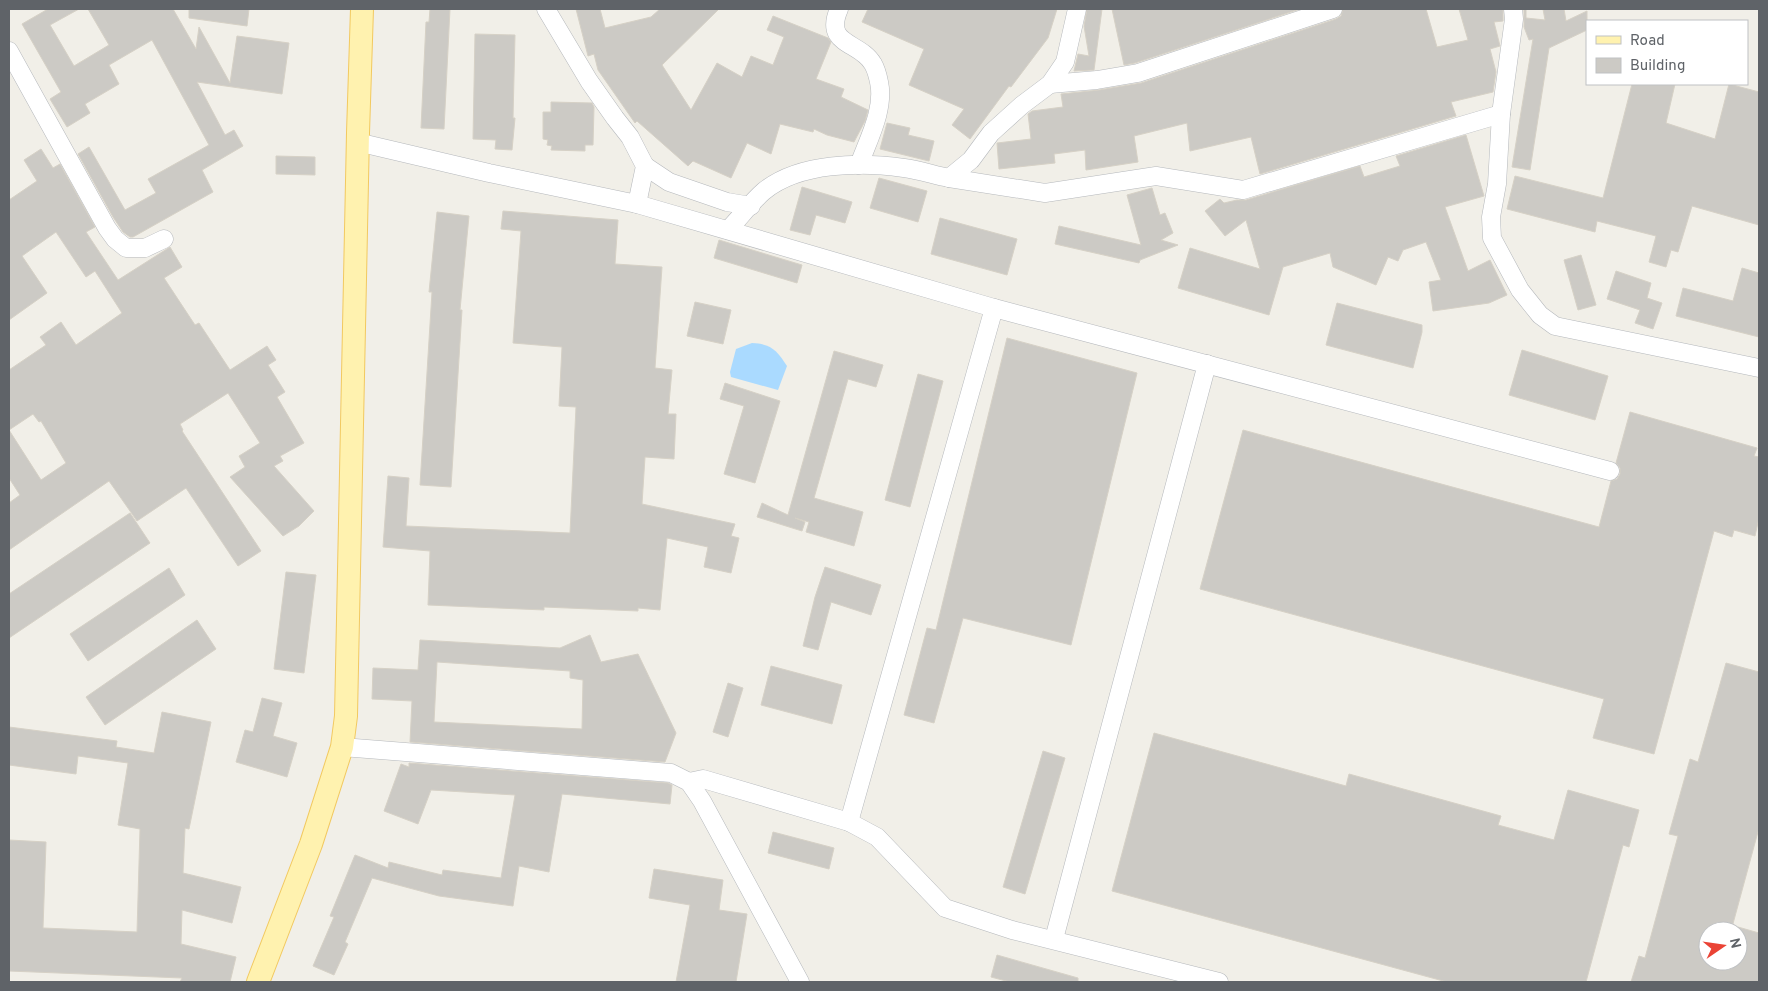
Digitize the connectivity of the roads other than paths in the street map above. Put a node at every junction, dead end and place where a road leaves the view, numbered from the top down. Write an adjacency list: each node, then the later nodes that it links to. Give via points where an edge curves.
1 (362, 9): 10 (main road)
2 (546, 9): 12 (street, via 589,81 630,137)
3 (839, 9): 11 (street, via 835,29 839,38 873,63 880,84 879,107)
4 (1077, 9): 8 (street, via 1065,62)
5 (1332, 9): 8 (street, via 1138,73)
6 (1513, 9): 9 (street)
7 (9, 51): 17 (street, via 115,239 126,248 146,248)
8 (1050, 84): 13 (street, via 1022,104 991,133 971,160)
9 (1501, 114): 13 (street, via 1243,190 1156,176 1045,193); 20 (street, via 1497,184 1491,217 1492,238 1520,290 1540,315 1555,326)
10 (357, 142): 14 (street); 22 (main road, via 346,716)
11 (859, 165): 13 (street, via 905,168); 15 (street, via 795,174 764,191)
12 (645, 166): 14 (street); 15 (street, via 669,182 727,202)
13 (949, 178)
14 (637, 204): 16 (street)
15 (751, 206): 16 (street)
16 (728, 230): 18 (street)
17 (164, 239)
18 (994, 308): 19 (street); 24 (street)
19 (1207, 364): 21 (street); 25 (street)
20 (1759, 368)
21 (1610, 471)
22 (342, 746): 23 (street, via 671,773); 26 (main road, via 311,844)
23 (689, 782): 24 (street, via 703,779); 27 (street)
24 (849, 822): 25 (street, via 877,837 945,908 1012,930)
25 (1054, 939): 28 (street)
26 (258, 982)
27 (800, 982)
28 (1219, 982)

